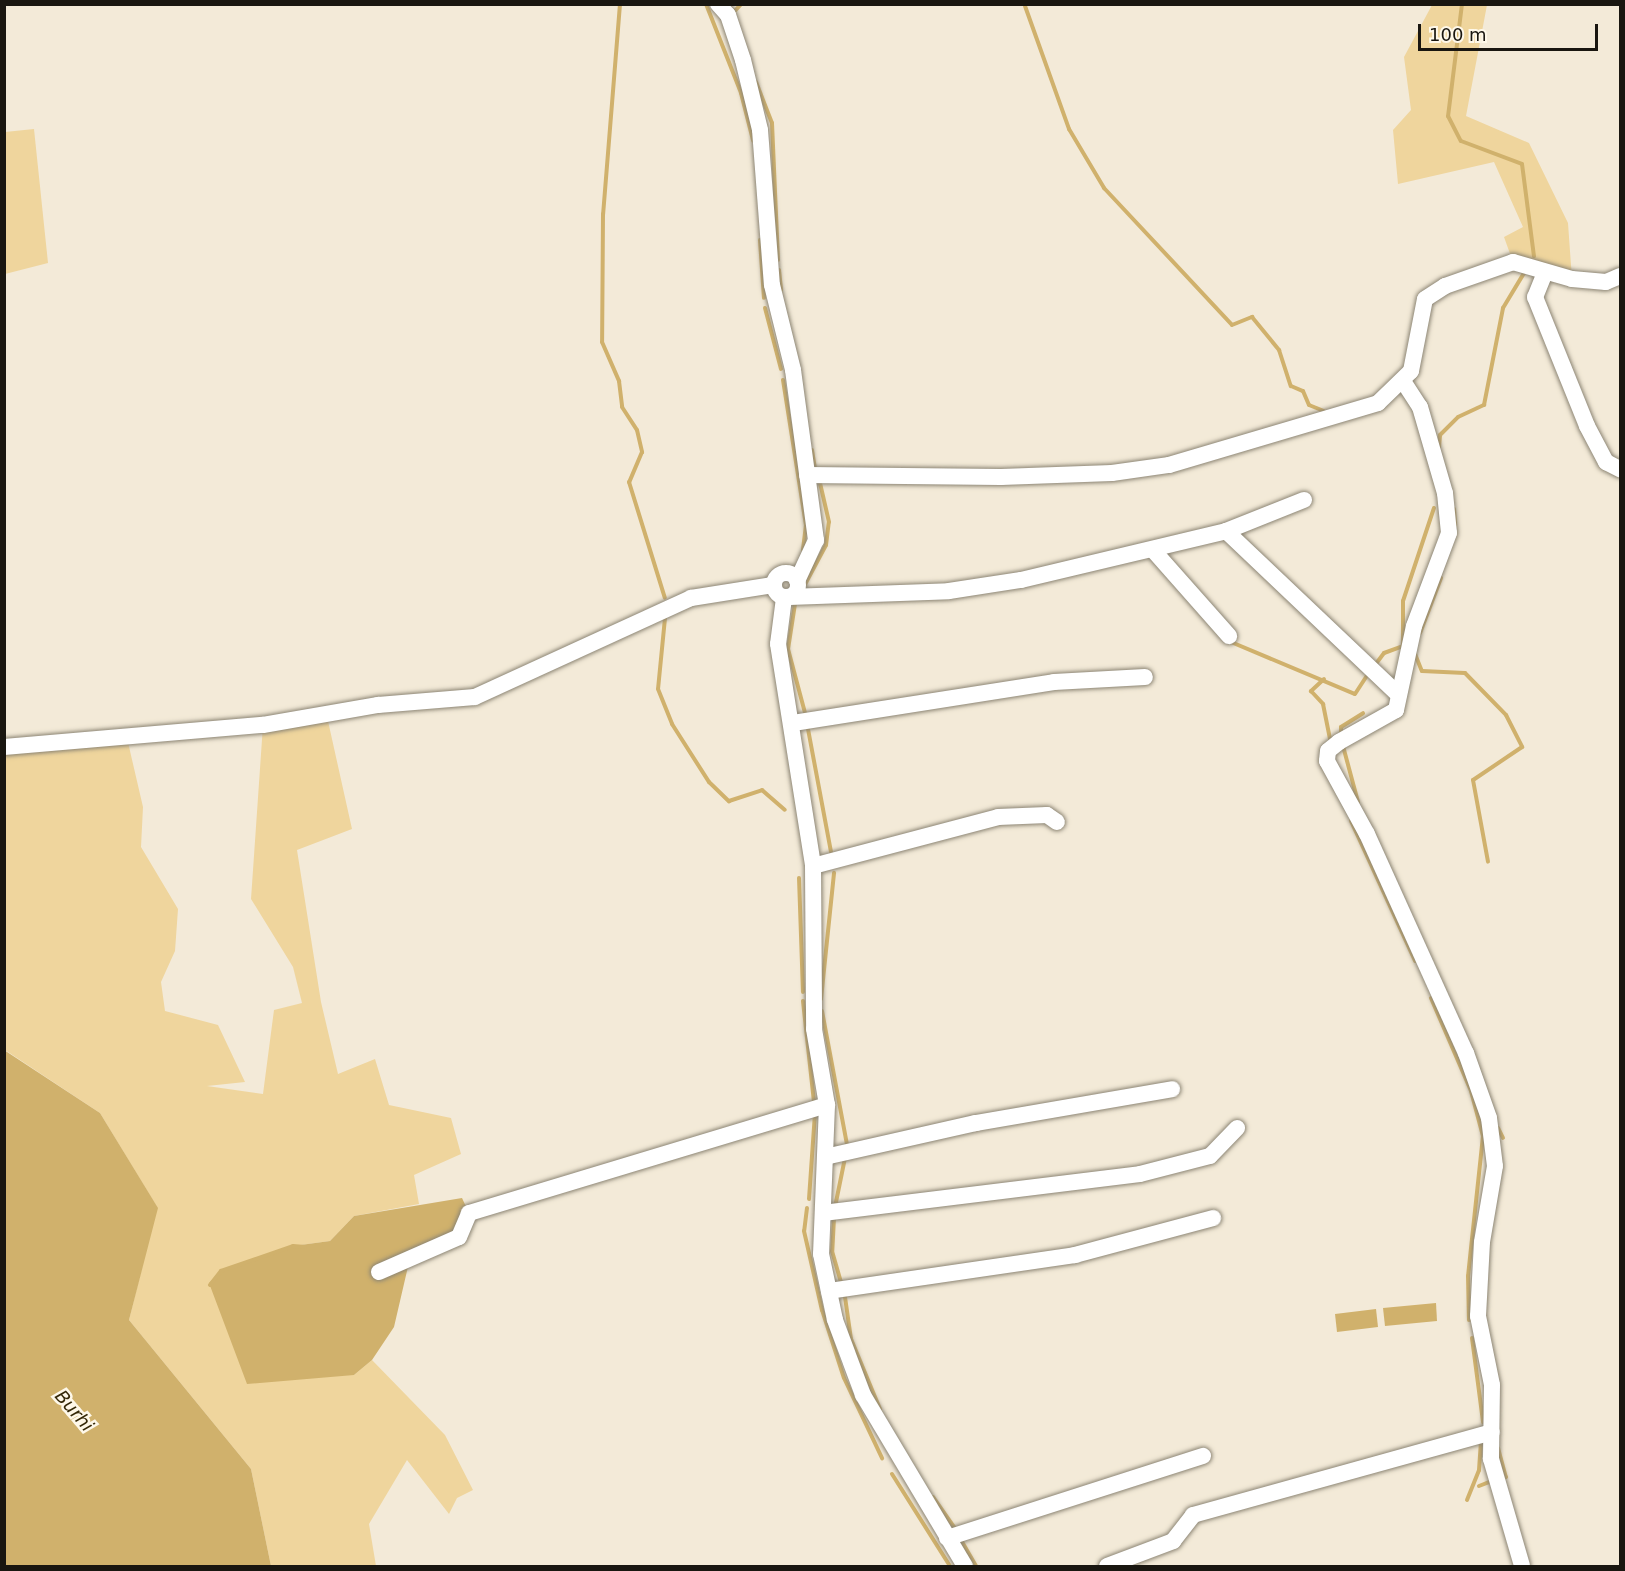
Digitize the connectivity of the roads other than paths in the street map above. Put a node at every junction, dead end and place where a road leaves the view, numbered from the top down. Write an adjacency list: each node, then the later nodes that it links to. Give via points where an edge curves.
1 (724, 7): 6 (street, via 743,60 760,130 771,274 793,370)
2 (1544, 275): 3 (street, via 1606,282); 4 (street, via 1513,262 1431,292 1420,316 1411,371); 5 (street, via 1535,297 1587,426 1606,462)
3 (1620, 276)
4 (1403, 381): 6 (street, via 1378,403 1169,465 1112,473 1001,477); 13 (street, via 1420,407 1451,520 1414,626)
5 (1620, 469)
6 (807, 475): 10 (street, via 816,540 797,581 784,573)
7 (1304, 500): 8 (street)
8 (1226, 531): 9 (street); 13 (street)
9 (1153, 550): 10 (street, via 1021,580 949,591); 11 (street)
10 (782, 593): 14 (street, via 778,644); 15 (street, via 692,598 476,697 368,706 262,725)
11 (1229, 636)
12 (1145, 677): 14 (street, via 1054,682)
13 (1399, 695): 26 (street, via 1396,710 1389,717 1339,742 1328,751 1328,761 1367,834 1466,1053 1493,1136 1495,1166 1482,1242 1478,1316 1492,1385)
14 (793, 723): 17 (street)
15 (4, 747)
16 (1057, 822): 17 (street, via 1047,815 998,817)
17 (813, 866): 19 (street, via 814,1029)
18 (1172, 1089): 21 (street, via 976,1123)
19 (827, 1105): 21 (street); 24 (street, via 469,1213 459,1237)
20 (1237, 1128): 22 (street, via 1210,1156 1140,1174)
21 (825, 1157): 22 (street)
22 (823, 1213): 25 (street, via 821,1254)
23 (1213, 1218): 25 (street, via 1075,1255)
24 (379, 1272)
25 (829, 1291): 28 (street, via 863,1395)
26 (1492, 1432): 30 (street, via 1193,1515 1173,1541); 31 (street, via 1496,1489)
27 (1203, 1456): 28 (street)
28 (947, 1538): 29 (street)
29 (964, 1566)
30 (1107, 1566)
31 (1522, 1566)

